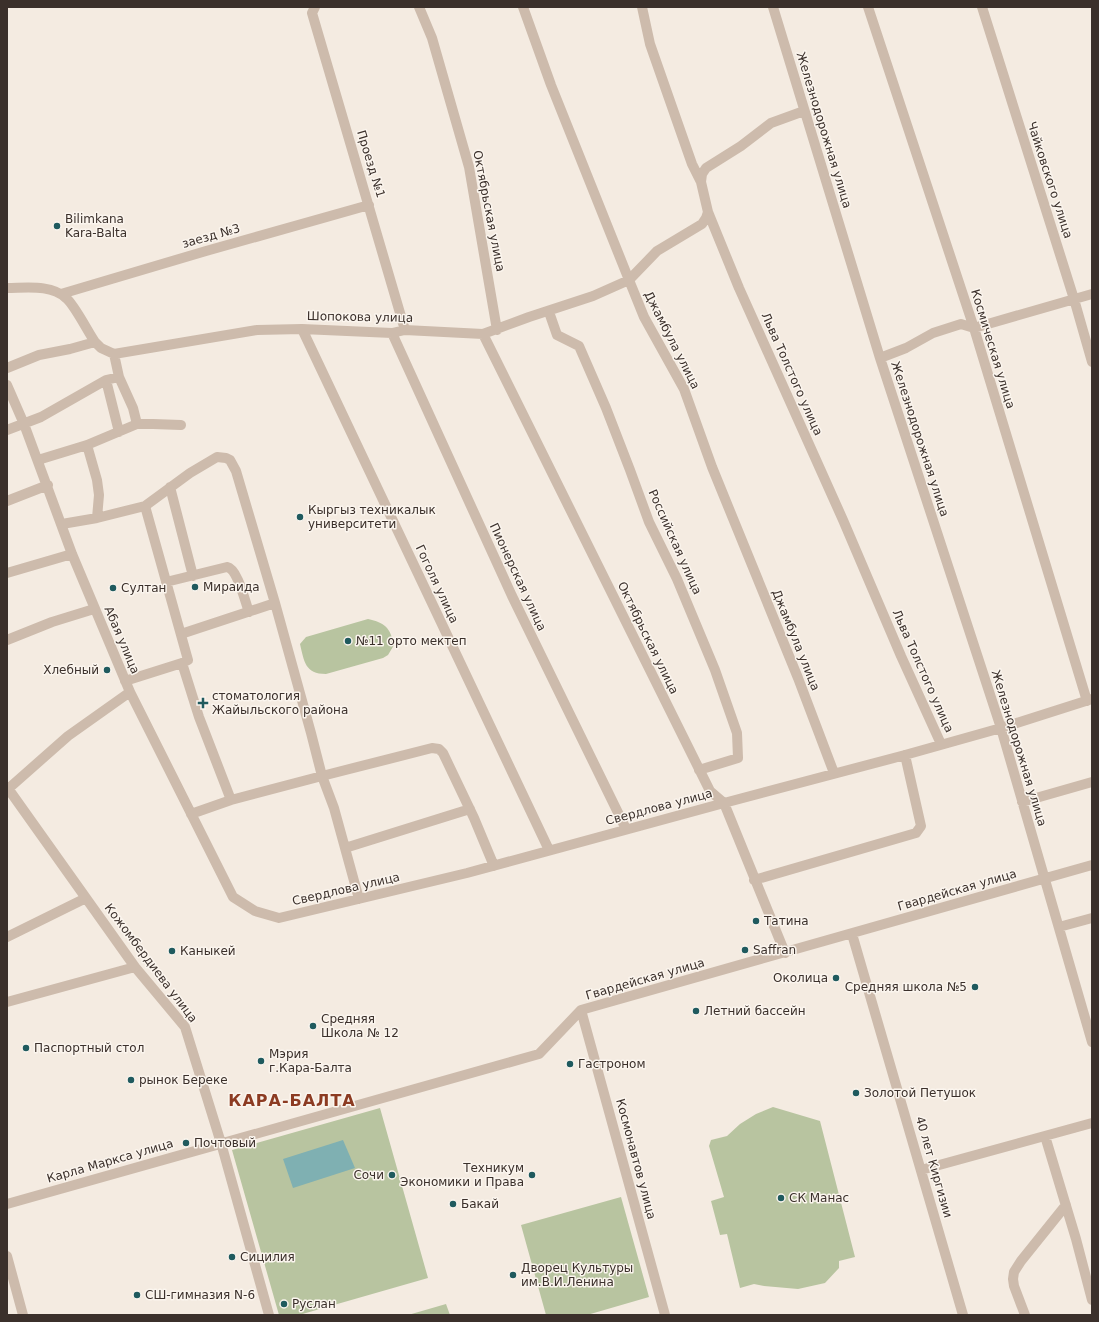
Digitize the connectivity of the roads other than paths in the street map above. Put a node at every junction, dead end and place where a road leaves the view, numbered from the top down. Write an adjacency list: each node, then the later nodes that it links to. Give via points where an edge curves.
1 (315, 7): 10 (street, Проезд №1, via 312,13)
2 (419, 7): 21 (street, Октябрьская улица, via 432,38 469,167)
3 (523, 7): 12 (street, Джамбула улица)
4 (642, 7): 9 (street, Льва Толстого улица, via 650,44 692,164)
5 (772, 7): 8 (street, Железнодорожная улица)
6 (868, 7): 18 (street, Космическая улица)
7 (982, 7): 16 (street, Чайковского улица)
8 (804, 111): 9 (street, via 771,123 706,168); 26 (street, Железнодорожная улица)
9 (701, 182): 11 (street, Льва Толстого улица)
10 (369, 205): 14 (street, заезд №3, via 206,250); 20 (street, Проезд №1)
11 (708, 212): 12 (street, Шопокова улица, via 702,224 657,251); 59 (street, Льва Толстого улица, via 739,288 840,512 900,656)
12 (629, 280): 17 (street, Шопокова улица, via 594,296); 62 (street, Джамбула улица, via 644,316 684,389 712,467)
13 (7, 288): 14 (street, via 37,288 54,290)
14 (61, 294): 24 (street, via 68,299)
15 (1092, 294): 16 (street)
16 (1074, 299): 18 (street); 27 (street, Чайковского улица)
17 (548, 312): 21 (street, Шопокова улица); 61 (street, Российская улица, via 557,335 579,346 649,522 677,579 706,649 737,733 738,758)
18 (974, 328): 26 (street, via 961,324 933,333 906,348); 57 (street, Космическая улица)
19 (302, 329): 22 (street, Шопокова улица); 25 (street, Шопокова улица, via 257,330); 73 (street, Гоголя улица)
20 (405, 330): 22 (street, Шопокова улица); 23 (street, Шопокова улица)
21 (497, 330): 23 (street, Шопокова улица)
22 (392, 333): 71 (street, Пионерская улица, via 512,596)
23 (483, 334): 61 (street, Октябрьская улица)
24 (95, 342): 25 (street); 28 (street, via 39,355)
25 (114, 354): 29 (street)
26 (880, 358): 58 (street, Железнодорожная улица)
27 (1092, 362)
28 (7, 368)
29 (119, 377): 30 (street); 33 (street)
30 (106, 380): 32 (street); 36 (street)
31 (7, 385): 32 (street, Абая улица)
32 (24, 424): 35 (street); 38 (street, Абая улица)
33 (137, 424): 34 (street); 36 (street)
34 (181, 425)
35 (7, 430)
36 (119, 432): 37 (street)
37 (87, 445): 38 (street); 43 (street, via 97,480)
38 (38, 460): 39 (street, Абая улица)
39 (48, 485): 41 (street); 44 (street, Абая улица)
40 (170, 487): 42 (street); 47 (street); 49 (street, via 217,457 230,460 236,471)
41 (7, 501)
42 (145, 506): 43 (street); 48 (street)
43 (97, 518): 44 (street)
44 (62, 524): 45 (street, Абая улица)
45 (72, 554): 46 (street); 50 (street, Абая улица)
46 (7, 573)
47 (193, 576): 48 (street); 51 (street, via 230,567 236,576)
48 (166, 582): 52 (street)
49 (275, 603): 51 (street); 63 (street)
50 (94, 609): 53 (street); 55 (street, Абая улица)
51 (249, 612): 52 (street)
52 (181, 634): 54 (street, via 188,659)
53 (7, 640)
54 (182, 663): 55 (street); 66 (street, via 199,718)
55 (125, 681): 56 (street, Абая улица)
56 (130, 692): 65 (street, via 68,736); 70 (street, Абая улица)
57 (1089, 700): 58 (street, Свердлова улица)
58 (1001, 728): 59 (street, Свердлова улица); 67 (street, Железнодорожная улица)
59 (941, 744): 60 (street, Свердлова улица)
60 (905, 755): 62 (street, Свердлова улица); 77 (street, via 921,826 916,833)
61 (699, 770): 68 (street, Октябрьская улица, via 710,792)
62 (834, 773): 68 (street, Свердлова улица)
63 (322, 776): 66 (street); 69 (street, via 436,748 443,753); 72 (street, via 334,808)
64 (1092, 782): 67 (street)
65 (9, 793): 79 (street, Кожомбердиева улица)
66 (231, 800): 70 (street)
67 (1022, 802): 76 (street, Железнодорожная улица)
68 (724, 803): 71 (street, Свердлова улица); 77 (street, Октябрьская улица)
69 (470, 809): 72 (street); 75 (street)
70 (192, 814): 78 (street, Абая улица)
71 (626, 829): 73 (street, Свердлова улица)
72 (344, 848): 80 (street)
73 (549, 850): 75 (street, Свердлова улица)
74 (1092, 865): 76 (street, Гвардейская улица)
75 (494, 866): 80 (street, Свердлова улица)
76 (1045, 878): 82 (street, Железнодорожная улица); 83 (street, Гвардейская улица)
77 (754, 880): 85 (street, Октябрьская улица)
78 (233, 897): 80 (street, Свердлова улица, via 255,911 279,918)
79 (86, 898): 84 (street); 86 (street, Кожомбердиева улица)
80 (358, 899)
81 (1092, 918): 82 (street)
82 (1059, 927): 89 (street, Железнодорожная улица)
83 (852, 934): 85 (street, Гвардейская улица); 93 (street, 40 лет Киргизии)
84 (7, 937)
85 (785, 953): 88 (street, Гвардейская улица)
86 (135, 967): 87 (street); 92 (street, Кожомбердиева улица, via 185,1027)
87 (7, 1002)
88 (582, 1010): 92 (street, Гвардейская улица, via 538,1054); 100 (street, Космонавтов улица)
89 (1092, 1042)
90 (1092, 1123): 91 (street)
91 (1045, 1136): 93 (street); 95 (street)
92 (220, 1143): 94 (street, Карла Маркса улица); 99 (street, Кожомбердиева улица)
93 (921, 1170): 101 (street, 40 лет Киргизии)
94 (7, 1204)
95 (1066, 1205): 97 (street); 102 (street, via 1014,1272 1014,1286)
96 (7, 1256): 98 (street)
97 (1092, 1300)
98 (23, 1315)
99 (269, 1315)
100 (665, 1315)
101 (963, 1315)
102 (1025, 1315)

